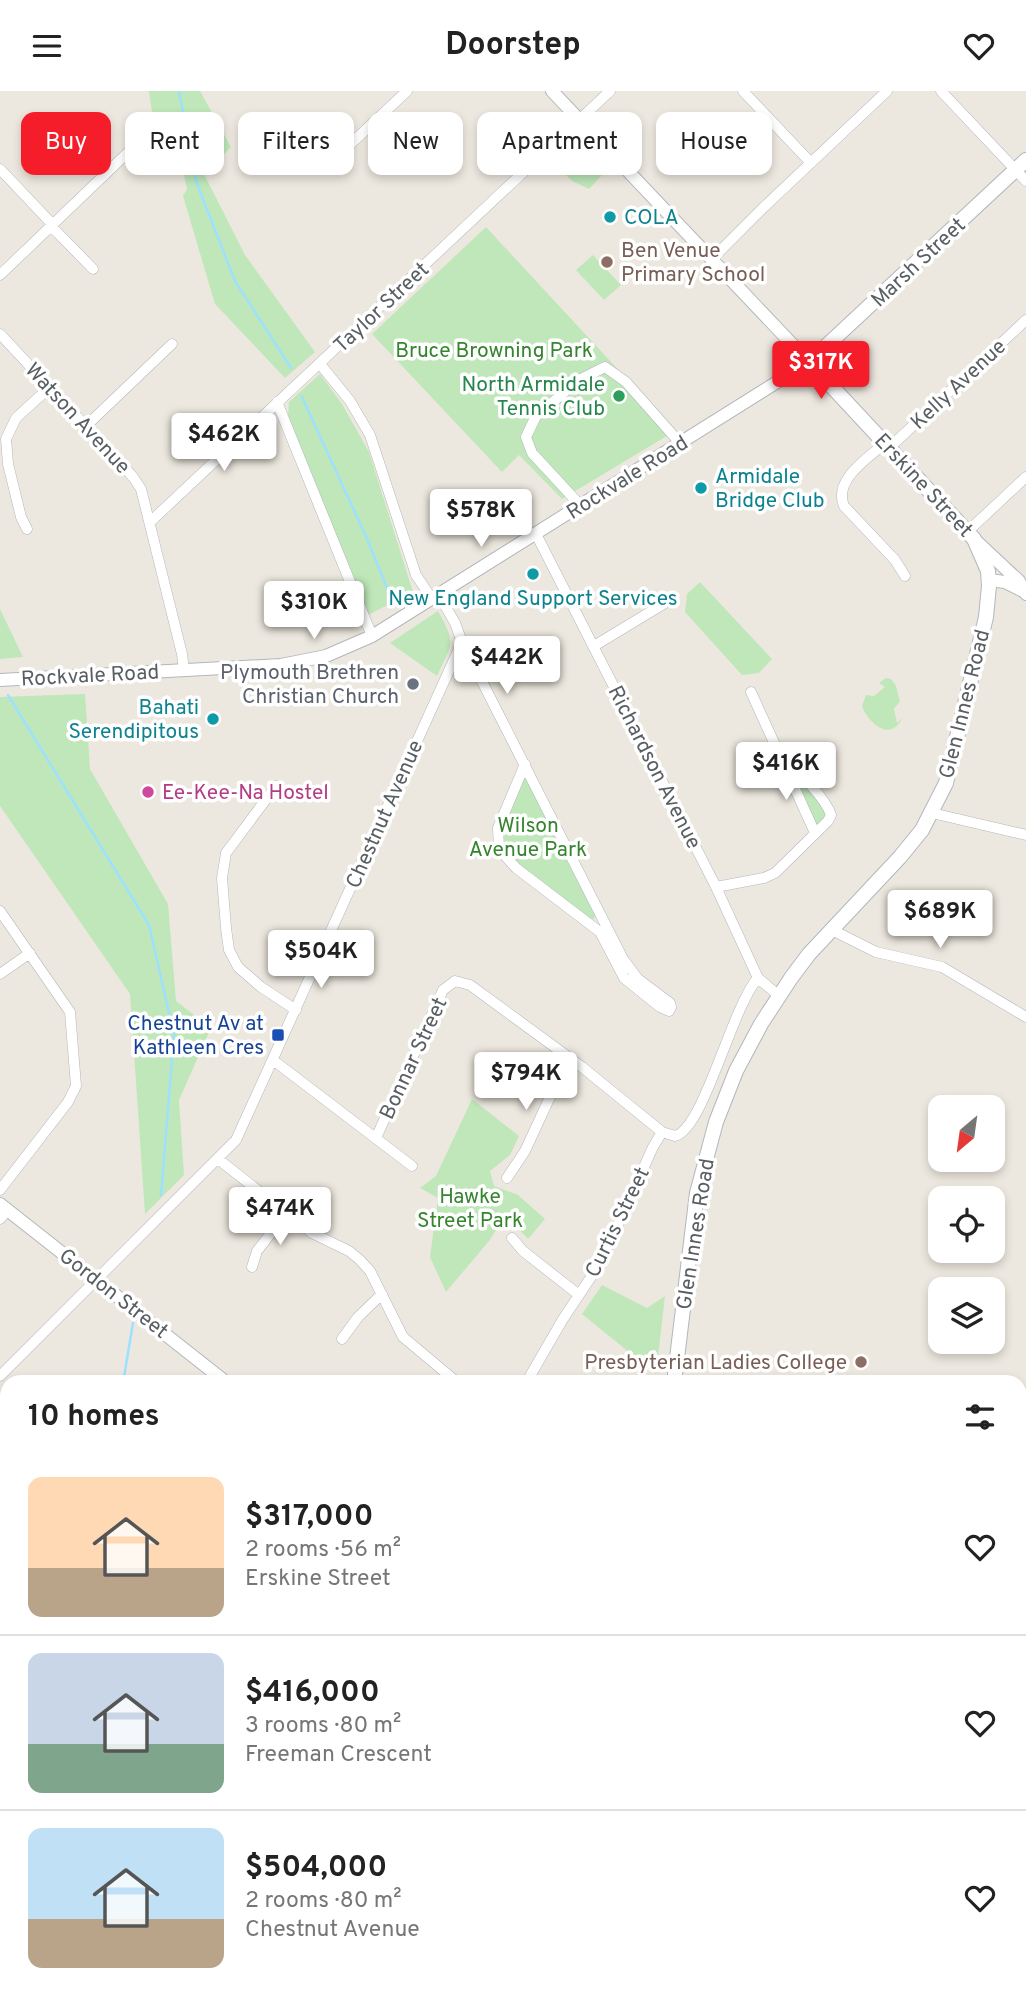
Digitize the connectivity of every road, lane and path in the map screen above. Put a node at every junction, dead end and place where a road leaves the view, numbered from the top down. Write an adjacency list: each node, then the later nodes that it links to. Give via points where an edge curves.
1 (407, 91): 9 (street)
2 (552, 91): 7 (street, Erskine Street)
3 (610, 91): 8 (street, Taylor Street)
4 (743, 91): 11 (street)
5 (887, 91): 11 (street)
6 (941, 91): 12 (street)
7 (572, 112)
8 (588, 112)
9 (354, 141)
10 (125, 155): 17 (street)
11 (811, 163): 18 (street)
12 (1021, 165): 16 (street); 24 (main road, Marsh Street)
13 (0, 169): 17 (street)
14 (521, 175): 25 (street, Taylor Street)
15 (632, 175): 18 (street, Erskine Street)
16 (1026, 181)
17 (52, 225): 19 (street); 20 (street)
18 (712, 259): 24 (street, Erskine Street)
19 (93, 269)
20 (0, 275)
21 (1026, 320): 30 (street, Kelly Avenue)
22 (0, 334): 26 (street, Watson Avenue)
23 (172, 344): 28 (street)
24 (809, 362): 29 (street, Rockvale Road); 30 (main road, Erskine Street)
25 (320, 364): 27 (street, Taylor Street); 41 (street, via 370,435 416,575)
26 (50, 387): 28 (street, Watson Avenue); 34 (street, via 16,418 6,439 8,464)
27 (277, 402): 33 (street, Taylor Street); 43 (street)
28 (86, 426): 33 (street, Watson Avenue, via 133,477)
29 (680, 443): 32 (street, Rockvale Road); 32 (street, via 626,381 605,367 579,380 536,416 526,437 532,453)
30 (887, 446): 36 (main road, Erskine Street); 38 (street, Kelly Avenue, via 845,480 840,497)
31 (1026, 477): 36 (street)
32 (580, 506): 35 (street, Rockvale Road)
33 (150, 521): 46 (street, Watson Avenue)
34 (27, 529)
35 (536, 534): 41 (street, Rockvale Road); 45 (street, Richardson Avenue)
36 (971, 535): 37 (street, Erskine Street); 39 (main road, Glen Innes Road)
37 (1009, 572): 39 (street); 40 (street, Erskine Street)
38 (905, 576)
39 (989, 576): 40 (street, Erskine Street); 52 (main road, Glen Innes Road, via 986,617 952,766)
40 (1025, 592)
41 (436, 597): 43 (street, Rockvale Road); 44 (street)
42 (665, 603): 45 (street)
43 (372, 636): 46 (street, Rockvale Road, via 326,656 281,665)
44 (461, 642): 50 (street); 64 (street, Chestnut Avenue)
45 (594, 646): 55 (street, Richardson Avenue)
46 (184, 670): 47 (street, Rockvale Road)
47 (0, 680)
48 (751, 692): 49 (street)
49 (784, 760): 53 (street); 53 (street, via 831,815)
50 (525, 764): 57 (street); 57 (street, via 498,828 499,849 516,868)
51 (276, 786): 64 (street, via 226,853 222,878 226,928 229,950 238,967)
52 (932, 813): 54 (street); 58 (main road, Glen Innes Road, via 900,857)
53 (815, 833): 55 (street, via 775,873)
54 (1026, 835)
55 (716, 887): 61 (street, Richardson Avenue)
56 (0, 911): 59 (street)
57 (604, 930): 62 (street, via 619,961)
58 (832, 930): 63 (main road, Glen Innes Road); 65 (street, via 876,952 942,967)
59 (30, 953): 60 (street); 73 (street, via 70,1012 76,1086)
60 (0, 974)
61 (758, 978): 63 (street, Richardson Avenue); 68 (street, via 737,1013 689,1125 678,1135)
62 (643, 989)
63 (778, 995): 86 (main road, Glen Innes Road, via 736,1071 705,1158)
64 (296, 1010): 67 (street, Chestnut Avenue)
65 (1026, 1017)
66 (568, 1058): 68 (street); 69 (street, Bonnar Street, via 470,985 455,981 443,990); 72 (street, via 525,1151)
67 (273, 1060): 69 (street); 70 (street, Chestnut Avenue, via 236,1140)
68 (662, 1132): 80 (street, Curtis Street, via 601,1262)
69 (376, 1139): 71 (street)
70 (218, 1159): 75 (street); 78 (street, Chestnut Avenue)
71 (412, 1166)
72 (507, 1178)
73 (0, 1190)
74 (3, 1211): 78 (street, Gordon Street)
75 (286, 1214): 77 (street, via 257,1251); 79 (street, via 360,1260)
76 (512, 1238): 80 (street)
77 (252, 1267)
78 (98, 1279): 82 (street, Chestnut Avenue); 83 (street, Gordon Street)
79 (382, 1294): 81 (street); 84 (street, via 403,1338)
80 (579, 1295): 85 (street, Curtis Street)
81 (342, 1339)
82 (1, 1375)
83 (217, 1375)
84 (448, 1375)
85 (531, 1375)
86 (675, 1375)

